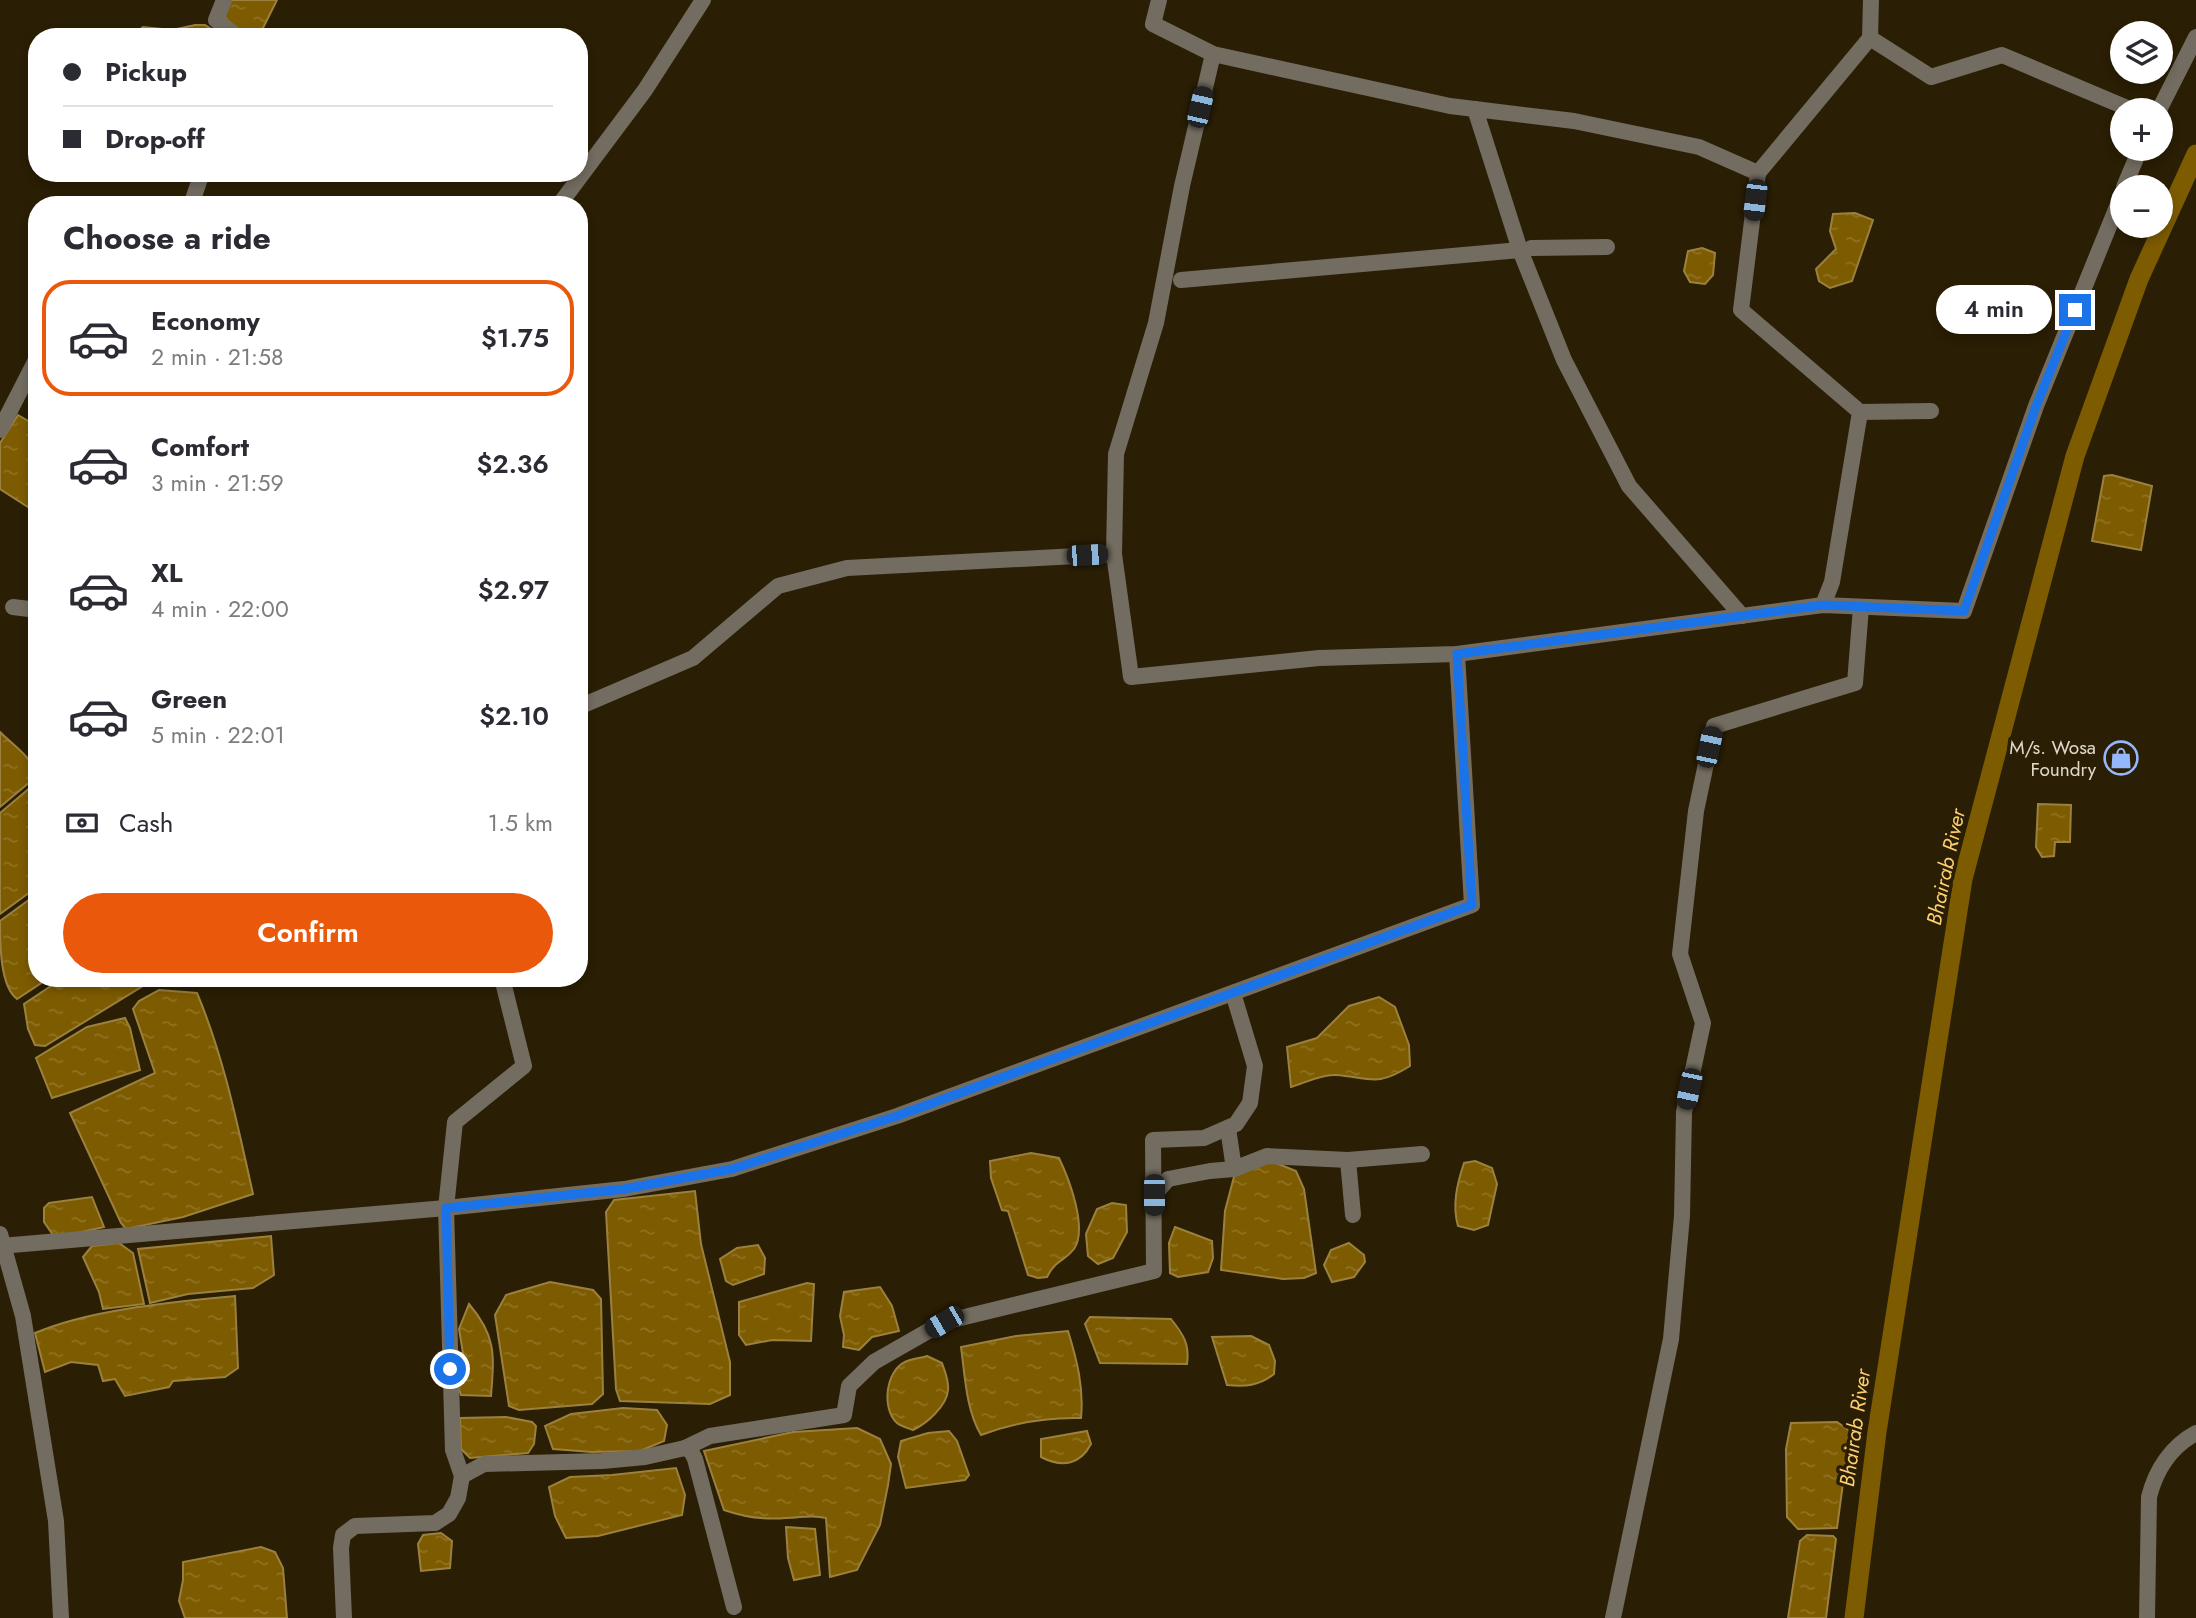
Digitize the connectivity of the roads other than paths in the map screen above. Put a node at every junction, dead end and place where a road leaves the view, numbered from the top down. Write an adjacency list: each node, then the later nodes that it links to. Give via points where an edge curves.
1 (224, 0): 5 (street, via 216,20)
2 (703, 0): 12 (street, via 645,90)
3 (1159, 0): 8 (street, via 1153,24)
4 (1871, 0): 7 (street)
5 (226, 28)
6 (2196, 37): 9 (street)
7 (1870, 38): 10 (street, via 1931,77 2001,55); 13 (street)
8 (1213, 54): 11 (street); 22 (street, via 1156,323 1116,454)
9 (2165, 98)
10 (2110, 101)
11 (1475, 109): 13 (street, via 1574,121 1699,147); 16 (street)
12 (588, 166)
13 (1758, 173): 20 (street, via 1741,310)
14 (2110, 224): 25 (street, via 2036,406 1964,611)
15 (1607, 247): 16 (street)
16 (1525, 249): 17 (street); 27 (street, via 1564,360 1629,486)
17 (1181, 280)
18 (28, 376): 21 (street)
19 (1931, 411): 20 (street)
20 (1860, 412): 23 (street, via 1832,582)
21 (0, 430)
22 (1114, 554): 28 (street, via 1131,677 1319,658); 29 (street, via 847,568 778,586 693,658)
23 (1823, 605): 25 (street); 27 (street)
24 (13, 607): 26 (street)
25 (1861, 607): 46 (street, via 1855,683 1713,726 1696,811 1680,954 1703,1023 1685,1111 1671,1339)
26 (28, 609)
27 (1742, 616): 28 (street)
28 (1457, 654): 31 (street, via 1472,905)
29 (588, 703)
30 (504, 987): 37 (street, via 524,1066 455,1122)
31 (1233, 993): 32 (street, via 1255,1066 1250,1103); 37 (street, via 897,1116 732,1169 624,1189)
32 (1228, 1128): 35 (street); 36 (street, via 1204,1138 1153,1140)
33 (1422, 1154): 34 (street)
34 (1348, 1160): 35 (street, via 1267,1156); 38 (street)
35 (1234, 1169): 36 (street, via 1168,1179)
36 (1154, 1195): 41 (street, via 1154,1271 944,1322 874,1362 849,1386 844,1415 710,1436)
37 (446, 1208): 39 (street); 42 (street, via 453,1450)
38 (1353, 1215)
39 (1, 1242): 44 (street, via 23,1316 56,1521)
40 (2196, 1433): 47 (street, via 2173,1448 2152,1484)
41 (685, 1448): 42 (street, via 602,1461 484,1464); 43 (street, via 695,1459)
42 (462, 1476): 45 (street, via 449,1514 435,1523 355,1526 343,1535)
43 (733, 1607)
44 (61, 1618)
45 (344, 1618)
46 (1614, 1618)
47 (2147, 1618)

